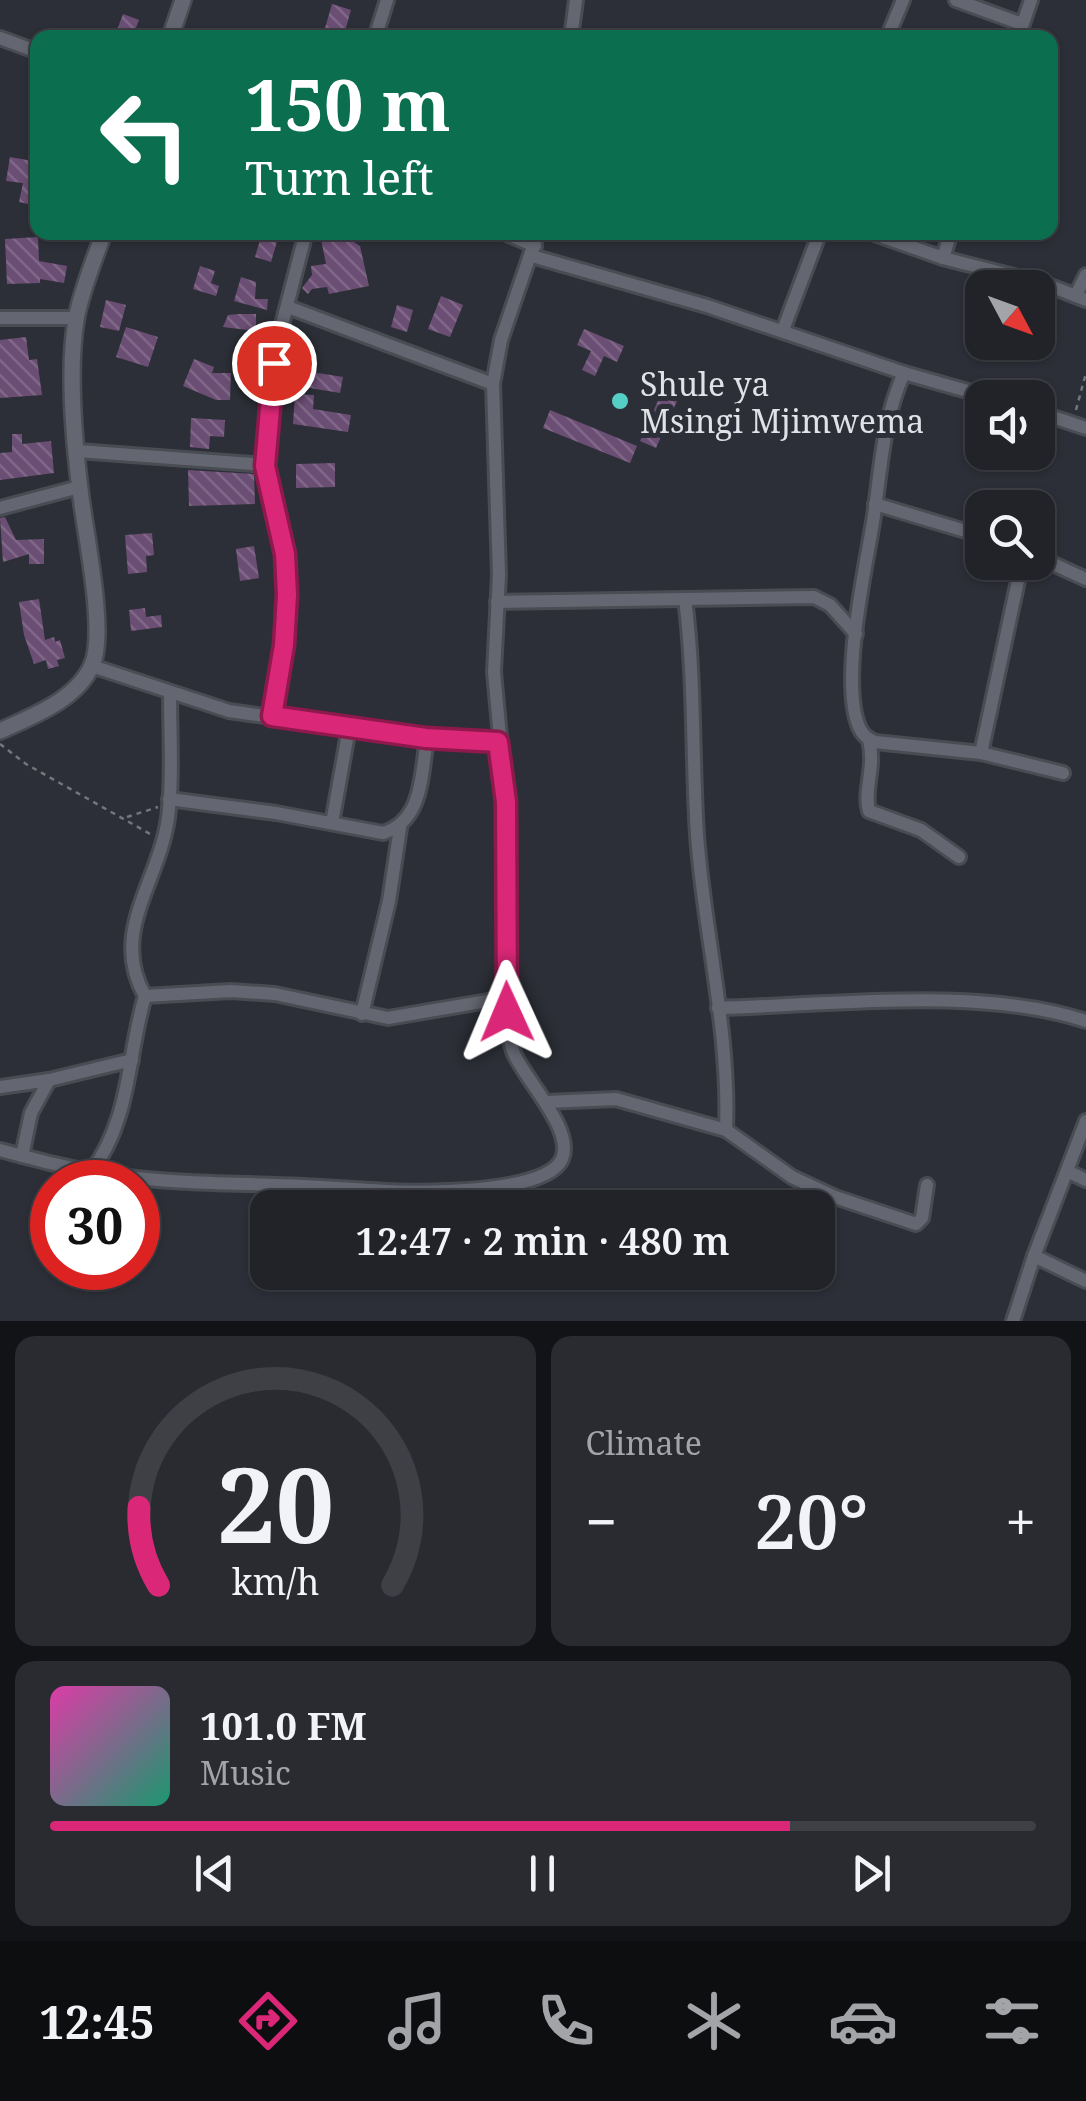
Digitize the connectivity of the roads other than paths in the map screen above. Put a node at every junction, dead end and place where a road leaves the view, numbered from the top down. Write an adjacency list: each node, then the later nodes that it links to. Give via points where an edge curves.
1 (183, 0): 7 (street)
2 (387, 0): 8 (street)
3 (576, 0): 9 (street)
4 (903, 0): 10 (street)
5 (956, 0): 11 (street)
6 (1031, 0): 12 (street)
7 (173, 30)
8 (378, 30)
9 (572, 30)
10 (890, 30)
11 (1018, 30)
12 (1020, 30)
13 (0, 38): 14 (street)
14 (30, 49)
15 (101, 240): 26 (street)
16 (304, 240): 24 (street)
17 (817, 240): 27 (street)
18 (891, 240): 21 (street)
19 (948, 240): 21 (street)
20 (535, 245): 27 (street); 29 (street, via 501,340)
21 (942, 258): 23 (street)
22 (1086, 274): 23 (street)
23 (1081, 297)
24 (288, 307): 29 (street); 34 (street, via 270,386)
25 (0, 318): 26 (street)
26 (76, 318): 33 (street)
27 (783, 330): 28 (street)
28 (904, 372): 30 (street); 36 (street, via 885,428)
29 (493, 384): 43 (street)
30 (965, 390)
31 (1055, 418): 32 (street)
32 (1081, 426)
33 (78, 450): 34 (street); 35 (street)
34 (265, 466): 47 (street, via 287,595)
35 (79, 487): 37 (street); 45 (street, via 95,603)
36 (876, 504): 38 (street); 44 (street)
37 (0, 508)
38 (965, 531)
39 (1055, 565): 40 (street)
40 (1086, 579)
41 (1018, 580): 53 (street)
42 (685, 599): 43 (street); 44 (street, via 814,598 830,605); 61 (street, via 697,833)
43 (497, 602): 52 (street)
44 (856, 634): 51 (street, via 858,726)
45 (92, 666): 46 (street); 49 (street, via 56,704)
46 (170, 694): 47 (street); 55 (street)
47 (272, 716): 48 (street)
48 (349, 728): 50 (street); 56 (street)
49 (0, 730)
50 (426, 738): 52 (street); 57 (street, via 414,804)
51 (869, 740): 53 (street); 58 (street, via 869,811 920,830)
52 (498, 742): 60 (street, via 506,802)
53 (981, 752): 54 (street)
54 (1063, 773)
55 (169, 802): 56 (street); 59 (street, via 130,942 134,978)
56 (332, 823): 57 (street, via 383,833)
57 (400, 828): 62 (street)
58 (959, 856)
59 (145, 996): 62 (street, via 275,994); 64 (street)
60 (504, 998): 62 (street, via 405,1018); 67 (street, via 511,1046)
61 (718, 1008): 63 (street, via 978,1002 1039,1008); 69 (street)
62 (362, 1014)
63 (1086, 1022)
64 (132, 1060): 65 (street); 73 (street, via 122,1110)
65 (49, 1080): 66 (street); 71 (street, via 31,1112)
66 (0, 1087)
67 (546, 1102): 69 (street, via 616,1099); 75 (street, via 563,1157 536,1178 494,1187 444,1192)
68 (1086, 1121): 74 (street)
69 (726, 1130): 77 (street, via 792,1177 897,1219 916,1224 922,1218)
70 (0, 1150): 71 (street)
71 (22, 1156): 72 (street)
72 (39, 1160)
73 (100, 1160)
74 (1067, 1171): 76 (street); 78 (street)
75 (160, 1180)
76 (1086, 1180)
77 (927, 1185)
78 (1034, 1256): 79 (street); 80 (street)
79 (1086, 1280)
80 (1013, 1321)

